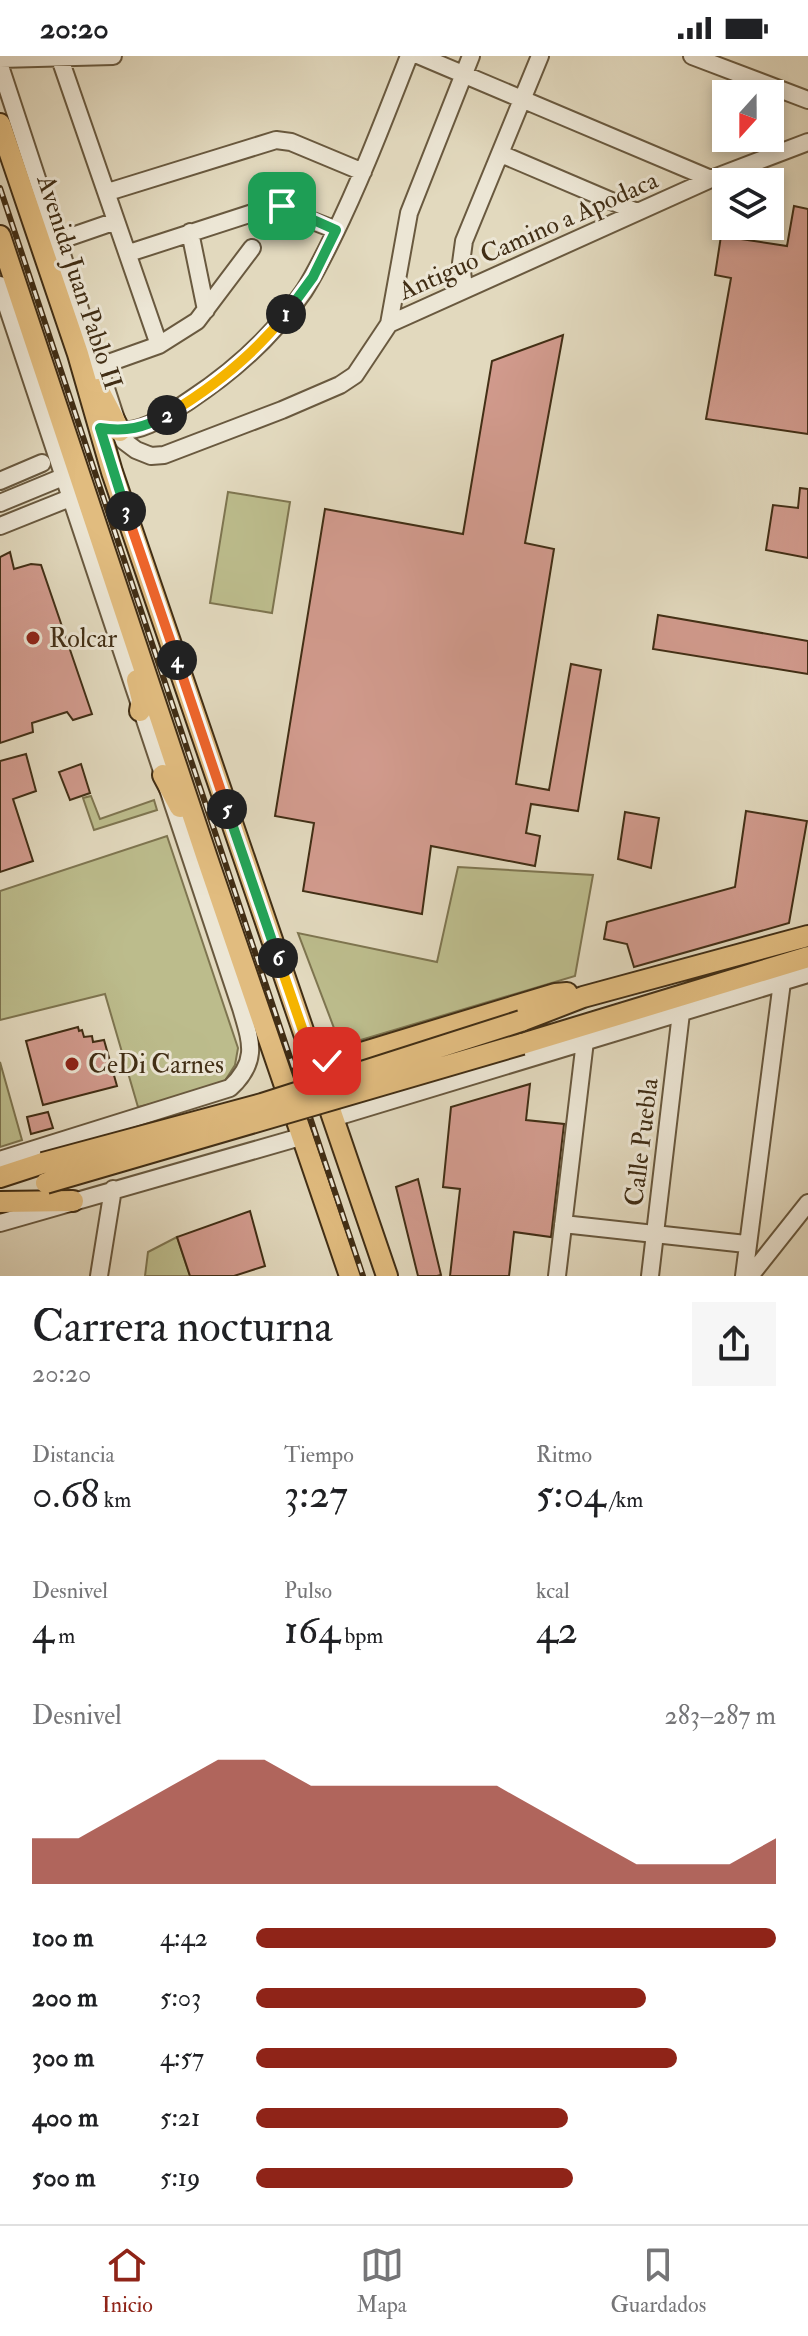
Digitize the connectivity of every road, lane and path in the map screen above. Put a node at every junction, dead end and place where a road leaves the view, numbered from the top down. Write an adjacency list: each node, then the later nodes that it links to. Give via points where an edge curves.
1 (113, 56): 7 (street)
2 (409, 56): 16 (street)
3 (420, 56): 10 (street)
4 (471, 56): 10 (street)
5 (540, 56): 11 (street)
6 (692, 56): 12 (street)
7 (59, 57): 8 (street); 18 (street)
8 (0, 59)
9 (0, 66): 24 (street)
10 (464, 73): 11 (street); 31 (street, via 409,213)
11 (522, 99): 15 (street); 17 (street)
12 (808, 100)
13 (0, 124): 35 (main road, Avenida Juan Pablo II, via 78,354)
14 (808, 142): 17 (street, Antiguo Camino a Apodaca)
15 (501, 154): 19 (street); 28 (street, via 464,241)
16 (363, 172): 18 (street, via 276,140); 21 (street)
17 (711, 179): 19 (street, Antiguo Camino a Apodaca)
18 (108, 192): 20 (street)
19 (637, 212): 28 (street, Antiguo Camino a Apodaca)
20 (116, 221): 24 (street); 26 (street)
21 (336, 230): 22 (street, via 274,206); 35 (street, via 306,289 251,354 148,426)
22 (190, 232): 26 (street); 29 (street)
23 (0, 236): 34 (main road)
24 (58, 241): 33 (street)
25 (252, 248): 29 (street)
26 (129, 253): 32 (street)
27 (0, 285): 30 (street)
28 (464, 288): 31 (street, Antiguo Camino a Apodaca)
29 (206, 310): 32 (street)
30 (6, 324): 36 (street)
31 (389, 324): 35 (street, Antiguo Camino a Apodaca, via 355,375 340,385 164,455 136,450)
32 (159, 345): 33 (street)
33 (100, 366): 35 (street)
34 (54, 402): 36 (main road); 41 (main road)
35 (110, 429): 52 (main road, Avenida Juan Pablo II, via 112,472)
36 (55, 468): 37 (street); 38 (street); 39 (street)
37 (1, 478): 39 (street)
38 (70, 498): 40 (street); 42 (street)
39 (4, 502)
40 (0, 526)
41 (123, 602): 42 (main road); 44 (main road)
42 (140, 711): 43 (street)
43 (163, 775): 44 (main road); 57 (street, via 241,1008 250,1061 230,1088)
44 (207, 858): 56 (main road)
45 (808, 936): 48 (main road)
46 (807, 965): 47 (street); 49 (main road)
47 (782, 982): 50 (street); 67 (street)
48 (583, 997): 53 (main road, via 555,994); 58 (main road, bridge)
49 (643, 1008): 50 (main road); 58 (main road, bridge)
50 (681, 1013): 51 (street); 66 (street, Calle Puebla)
51 (585, 1041): 54 (street); 65 (street)
52 (311, 1054): 53 (main road, via 327,1061); 55 (main road, Avenida Juan Pablo II)
53 (346, 1058): 54 (street, via 341,1088)
54 (360, 1110): 55 (street)
55 (333, 1118): 70 (main road, Avenida Juan Pablo II)
56 (304, 1136): 60 (street); 69 (main road)
57 (0, 1160)
58 (44, 1173): 59 (main road); 61 (main road)
59 (0, 1177)
60 (113, 1189): 62 (street); 68 (street)
61 (0, 1199): 62 (main road)
62 (73, 1201): 64 (street)
63 (808, 1203): 73 (street)
64 (0, 1223)
65 (563, 1224): 66 (street); 71 (street)
66 (655, 1234): 67 (street); 72 (street, Calle Puebla)
67 (746, 1244): 73 (street)
68 (99, 1276)
69 (350, 1276)
70 (387, 1276)
71 (557, 1276)
72 (650, 1276)
73 (747, 1276)

